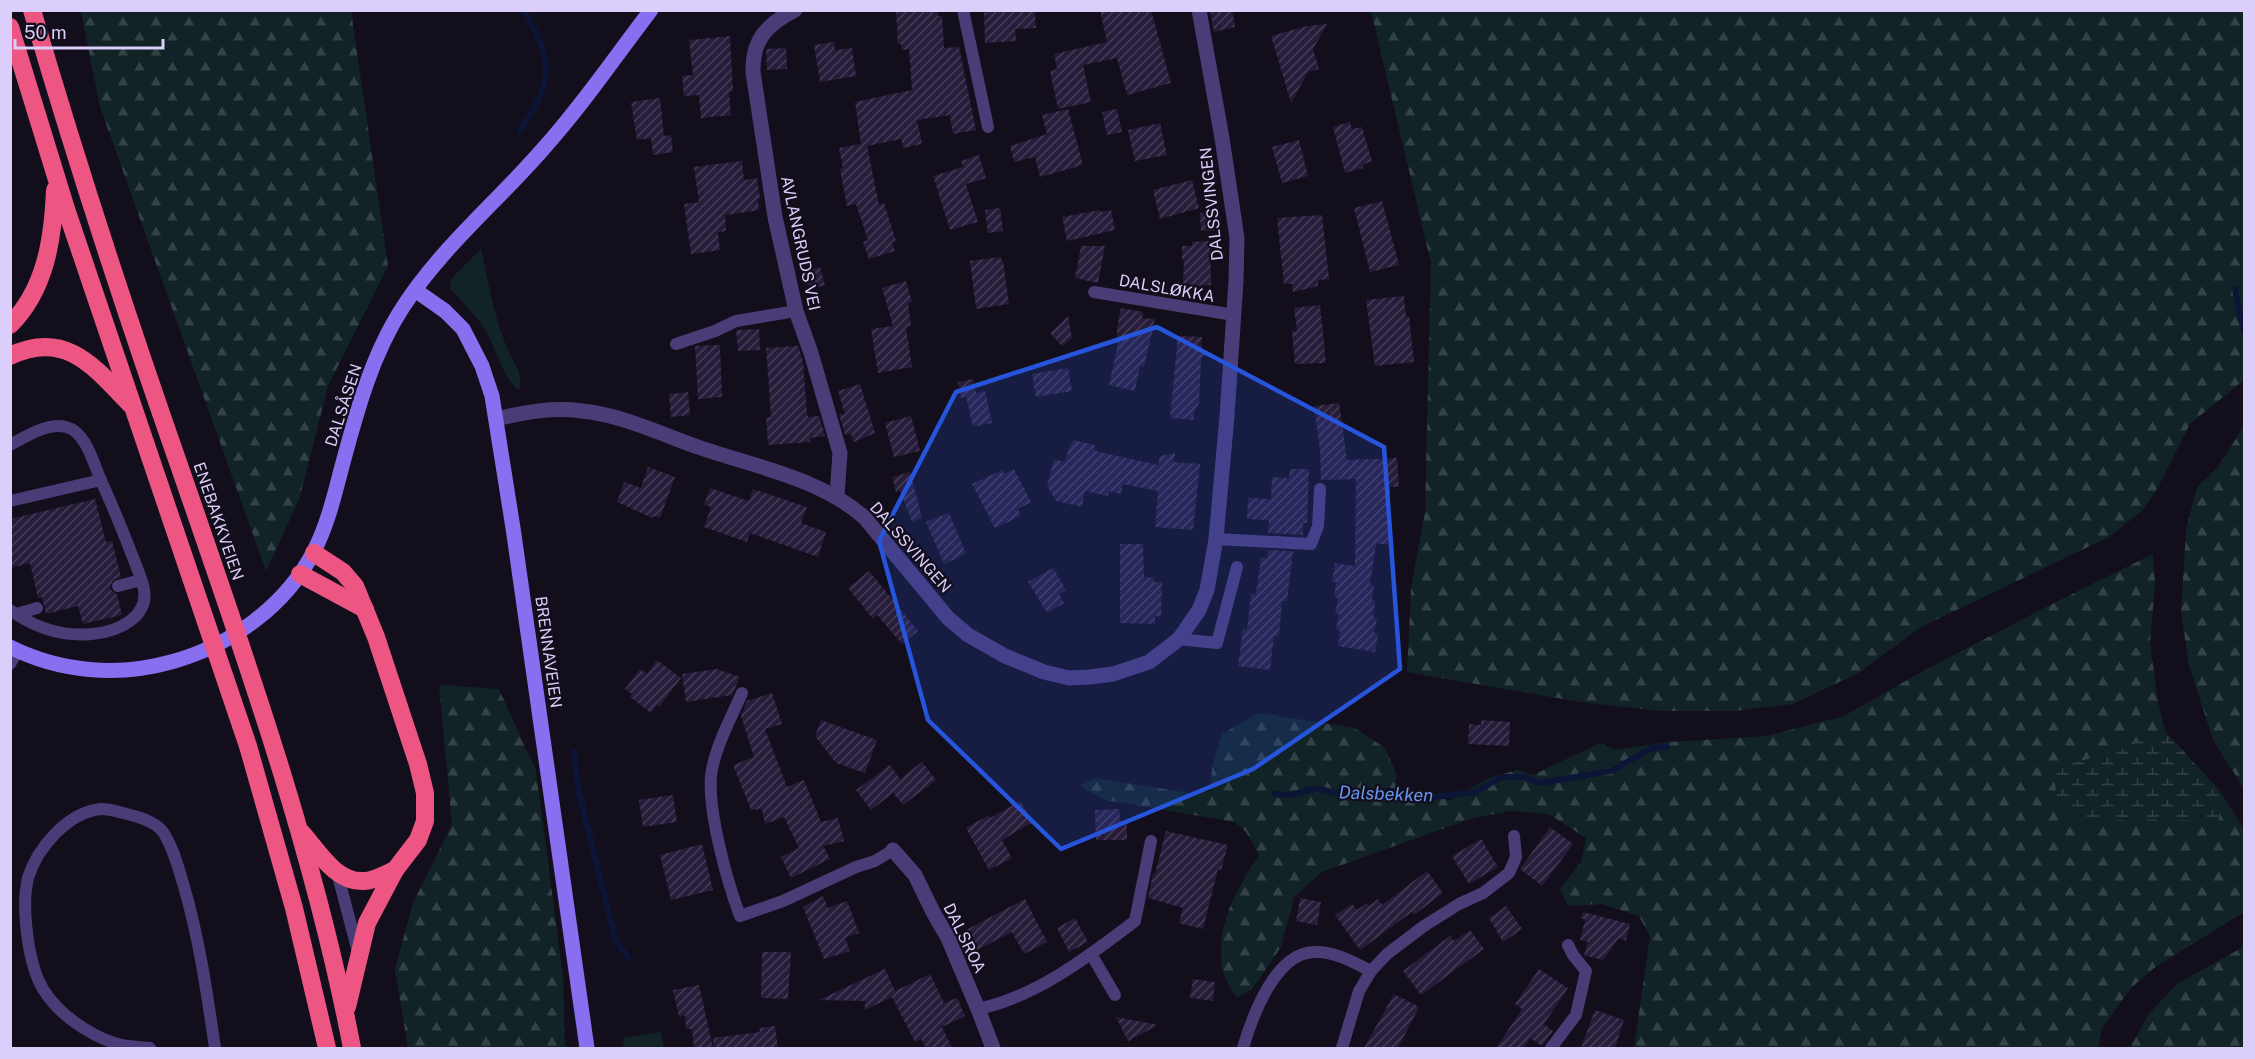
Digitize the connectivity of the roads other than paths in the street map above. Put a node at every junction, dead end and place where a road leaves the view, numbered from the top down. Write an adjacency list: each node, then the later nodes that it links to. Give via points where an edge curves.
1 (32, 10): 35 (highway, ENEBAKKVEIEN)
2 (651, 10): 9 (street, DALSÅSEN, via 545,147 440,257)
3 (795, 10): 11 (street, AVLANGRUDS VEI, via 771,26 752,55 775,217)
4 (963, 10): 7 (lane)
5 (1199, 10): 12 (street, DALSSVINGEN, via 1237,238)
6 (10, 27): 8 (highway)
7 (988, 127)
8 (55, 173): 13 (highway, via 54,219 40,283); 16 (highway)
9 (415, 290): 17 (street, BRENNAVEIEN, via 451,316 468,338 487,381); 24 (street, DALSÅSEN, via 387,336 361,398)
10 (1094, 292): 12 (lane, DALSLØKKA)
11 (795, 311): 14 (lane, via 736,321); 21 (street, AVLANGRUDS VEI, via 840,453)
12 (1234, 315): 23 (street, DALSSVINGEN)
13 (10, 325)
14 (676, 344)
15 (10, 356): 16 (highway, via 41,347 68,350 93,366)
16 (134, 407): 50 (highway, via 257,779 294,908)
17 (496, 418): 21 (street, DALSSVINGEN, via 557,409 601,414); 52 (street, BRENNAVEIEN)
18 (10, 445): 19 (lane, via 27,435 65,426 77,432 86,445)
19 (101, 480): 22 (lane); 27 (lane)
20 (1320, 489): 23 (lane, via 1318,526 1311,544)
21 (837, 496): 32 (street, DALSSVINGEN, via 864,517 948,618 1005,656 1044,672 1069,678 1090,677 1149,662)
22 (10, 501)
23 (1216, 538): 32 (street, DALSSVINGEN, via 1207,590)
24 (314, 553): 26 (street, DALSÅSEN); 30 (highway, via 349,578)
25 (1237, 567): 32 (lane, via 1217,643)
26 (300, 574): 30 (highway); 33 (street, DALSÅSEN, via 250,624 201,652 165,664 130,670 93,670)
27 (141, 580): 28 (lane); 31 (lane, via 143,603 137,617 126,626 102,633 67,635 49,631)
28 (118, 586)
29 (37, 608): 31 (lane)
30 (365, 609): 39 (highway, via 425,793 422,830 413,849)
31 (14, 612)
32 (1179, 639)
33 (13, 654)
34 (742, 693): 38 (lane, via 711,774 719,843 740,916 783,901)
35 (299, 830): 40 (highway); 47 (highway, ENEBAKKVEIEN)
36 (1514, 836): 44 (lane, via 1516,857 1509,873 1483,893 1424,926)
37 (1151, 841): 46 (lane, via 1135,921 1064,973)
38 (893, 850): 46 (street, DALSROA, via 915,875 948,938)
39 (395, 870): 40 (highway, via 365,881 345,878); 42 (highway, via 370,915)
40 (337, 872): 42 (lane)
41 (1568, 945): 56 (lane, via 1586,971 1576,1015)
42 (358, 953): 47 (highway)
43 (1094, 959): 45 (lane)
44 (1371, 971): 54 (lane, via 1329,953 1298,954 1276,974); 55 (lane, via 1359,991)
45 (1115, 995)
46 (978, 1009): 53 (street, DALSROA)
47 (346, 1014): 51 (highway, ENEBAKKVEIEN)
48 (150, 1048): 49 (lane, via 115,1044 58,1009 42,988 27,935 24,905 29,877 42,850 79,815 101,809 146,820 162,831 194,920)
49 (215, 1048)
50 (327, 1048)
51 (352, 1048)
52 (587, 1048)
53 (993, 1048)
54 (1243, 1048)
55 (1341, 1048)
56 (1551, 1048)

